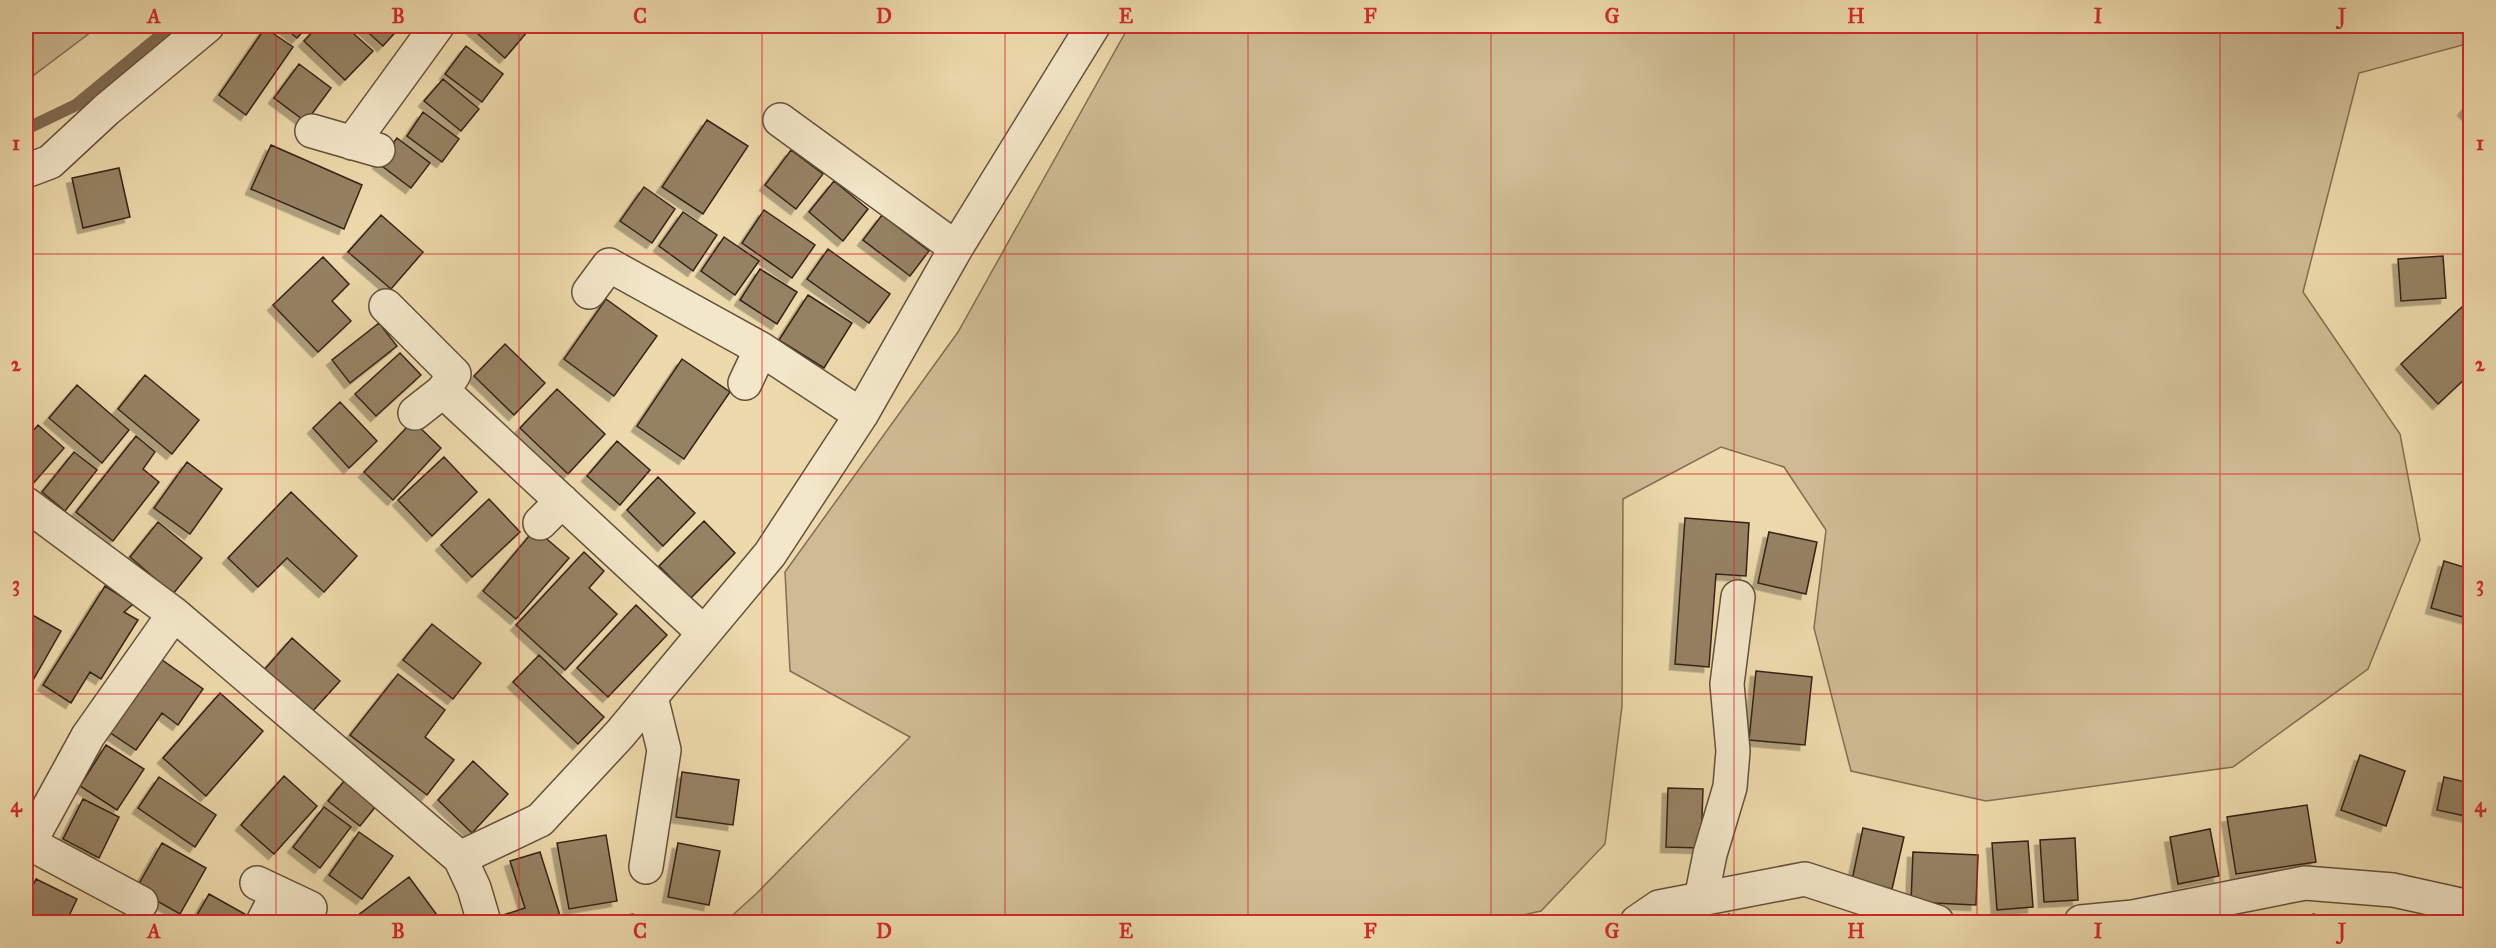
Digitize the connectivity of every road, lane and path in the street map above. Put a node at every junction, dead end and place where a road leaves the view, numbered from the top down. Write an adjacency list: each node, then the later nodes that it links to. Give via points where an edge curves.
1 (207, 26): 6 (street, via 50,162)
2 (437, 26): 5 (street, via 365,146)
3 (1093, 26): 7 (street)
4 (780, 120): 7 (street)
5 (312, 131)
6 (26, 171)
7 (956, 248): 14 (street)
8 (589, 292): 10 (street, via 609,265)
9 (386, 306): 12 (street, via 454,374)
10 (761, 350): 11 (street); 14 (street)
11 (745, 383)
12 (443, 391): 13 (street); 18 (street, via 551,512)
13 (415, 413)
14 (861, 415): 18 (street, via 770,554)
15 (26, 504): 17 (street)
16 (1738, 597): 23 (street, via 1727,684 1733,751 1730,787)
17 (174, 614): 20 (street, via 88,736); 21 (street)
18 (704, 633): 19 (street)
19 (651, 697): 21 (street, via 540,820); 22 (street, via 664,750)
20 (27, 846): 24 (street)
21 (460, 858): 29 (street)
22 (646, 867)
23 (1701, 899): 30 (street, via 1659,907); 31 (street, via 1805,879)
24 (141, 903)
25 (2470, 907): 27 (street, via 2393,891 2305,883)
26 (310, 908): 28 (street, via 268,888)
27 (2224, 911): 32 (street)
28 (263, 922)
29 (484, 922)
30 (1637, 922)
31 (1937, 922)
32 (2081, 922)

